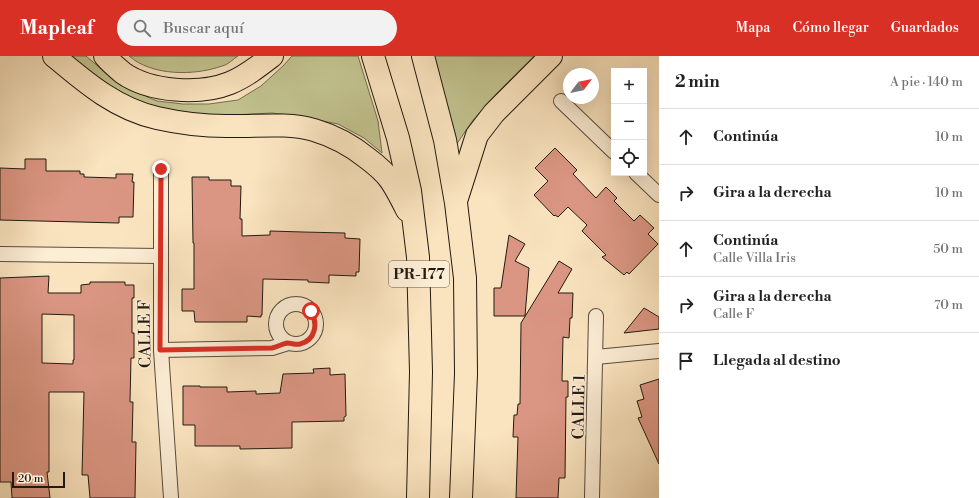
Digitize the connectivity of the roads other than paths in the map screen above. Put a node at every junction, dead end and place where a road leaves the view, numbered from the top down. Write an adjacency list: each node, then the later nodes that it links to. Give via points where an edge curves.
1 (54, 56): 13 (main road, via 107,98 155,118 225,126 283,126 312,130 337,138 354,147 390,180)
2 (105, 56): 3 (main road, via 124,73 149,84 186,91 231,83)
3 (272, 56)
4 (374, 56): 13 (main road, PR-177, via 398,138)
5 (423, 56): 12 (main road, PR-177, via 445,140)
6 (551, 56): 12 (main road, via 494,113 477,135)
7 (561, 101): 8 (street)
8 (611, 149)
9 (161, 169): 15 (street, CALLE F)
10 (639, 176): 11 (street)
11 (659, 195)
12 (456, 203): 23 (main road, PR-177, via 465,278 466,374)
13 (414, 222): 22 (main road, PR-177, via 418,257 421,372)
14 (0, 254): 15 (street)
15 (160, 256): 18 (street, CALLE F)
16 (596, 316): 20 (street, CALLE 1)
17 (288, 343): 18 (street, via 272,348)
18 (160, 350): 21 (street, CALLE F)
19 (659, 352): 20 (street)
20 (596, 356): 24 (street, CALLE 1)
21 (171, 498)
22 (418, 498)
23 (461, 498)
24 (592, 498)

